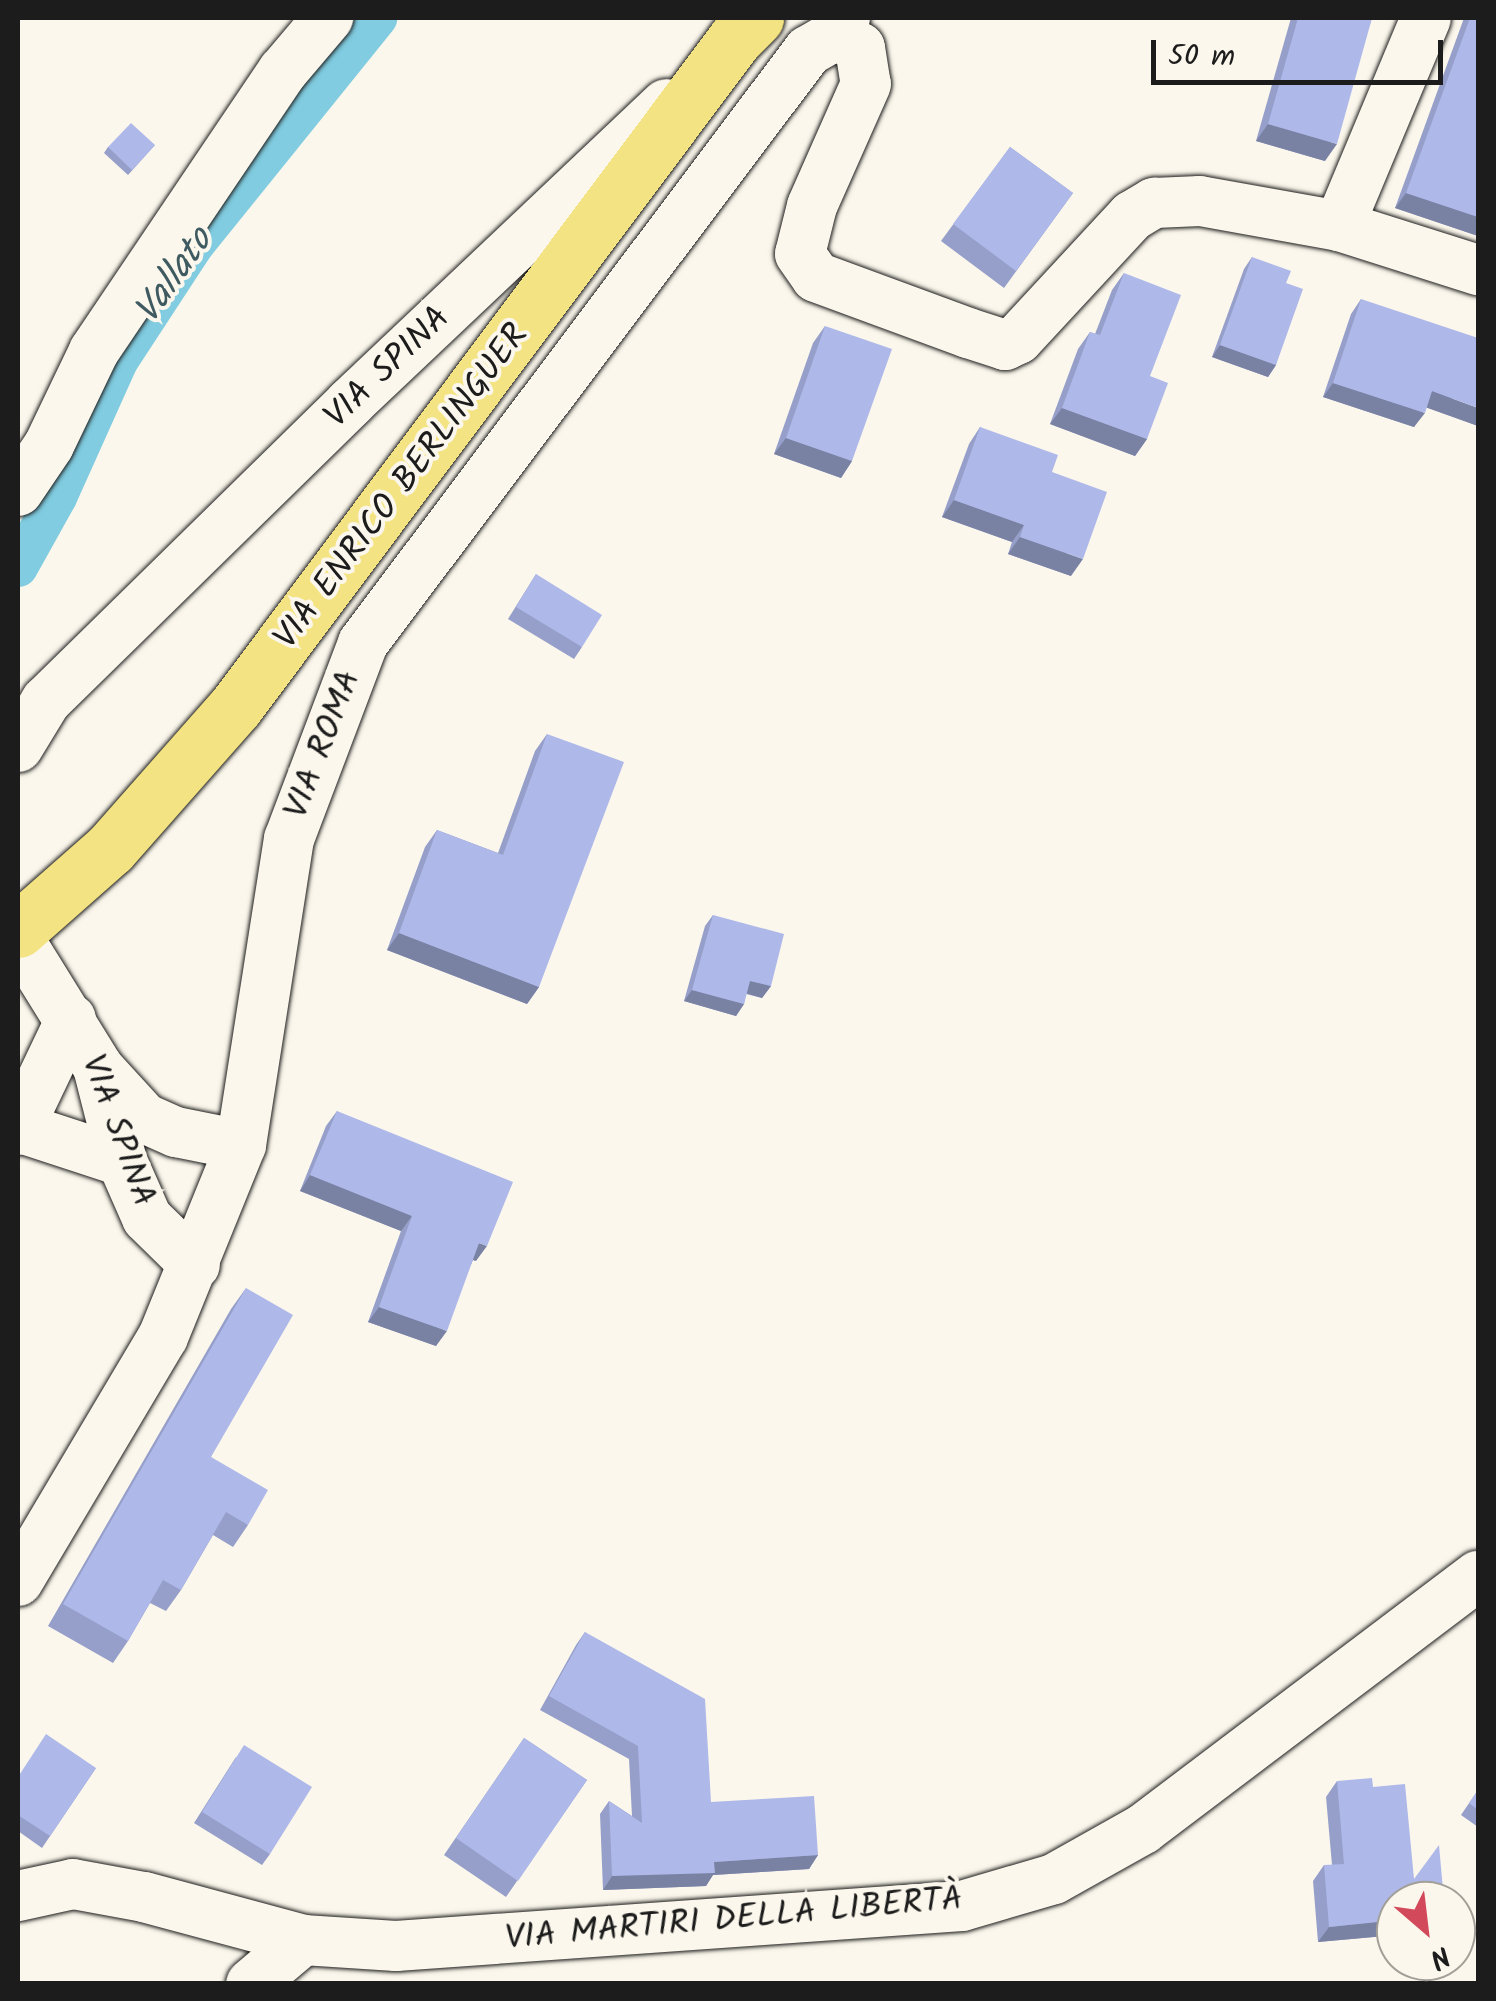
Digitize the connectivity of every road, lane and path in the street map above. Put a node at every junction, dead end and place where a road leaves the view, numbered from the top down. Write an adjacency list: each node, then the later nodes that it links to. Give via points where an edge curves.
1 (328, 18): 7 (street, via 283,71 94,351)
2 (1426, 18): 5 (street)
3 (841, 26): 5 (street, via 860,48 866,84 801,240 800,254 816,277 1005,345 1037,324 1132,216 1154,203 1200,201); 15 (street, VIA ROMA, via 808,51 363,644 288,839)
4 (745, 28): 8 (street, VIA SPINA); 10 (main road, VIA ENRICO BERLINGUER, via 236,706 110,849)
5 (1339, 226): 6 (street)
6 (1478, 270)
7 (18, 491)
8 (32, 704): 9 (street, VIA SPINA)
9 (18, 746)
10 (36, 915)
11 (18, 938): 12 (street, VIA SPINA)
12 (71, 1019): 13 (street, VIA SPINA); 14 (street)
13 (98, 1068): 15 (street, via 144,1118); 16 (street, VIA SPINA)
14 (19, 1129): 16 (street)
15 (241, 1145): 17 (street, VIA ROMA)
16 (122, 1161): 17 (street, VIA SPINA, via 146,1218)
17 (194, 1265): 19 (street, VIA ROMA, via 163,1336)
18 (1478, 1576): 21 (street, VIA MARTIRI DELLA LIBERTÀ, via 1143,1829 1054,1879 962,1906 396,1946)
19 (18, 1581)
20 (18, 1896): 21 (street, VIA MARTIRI DELLA LIBERTÀ, via 73,1884)
21 (303, 1940): 22 (street)
22 (251, 1984)

